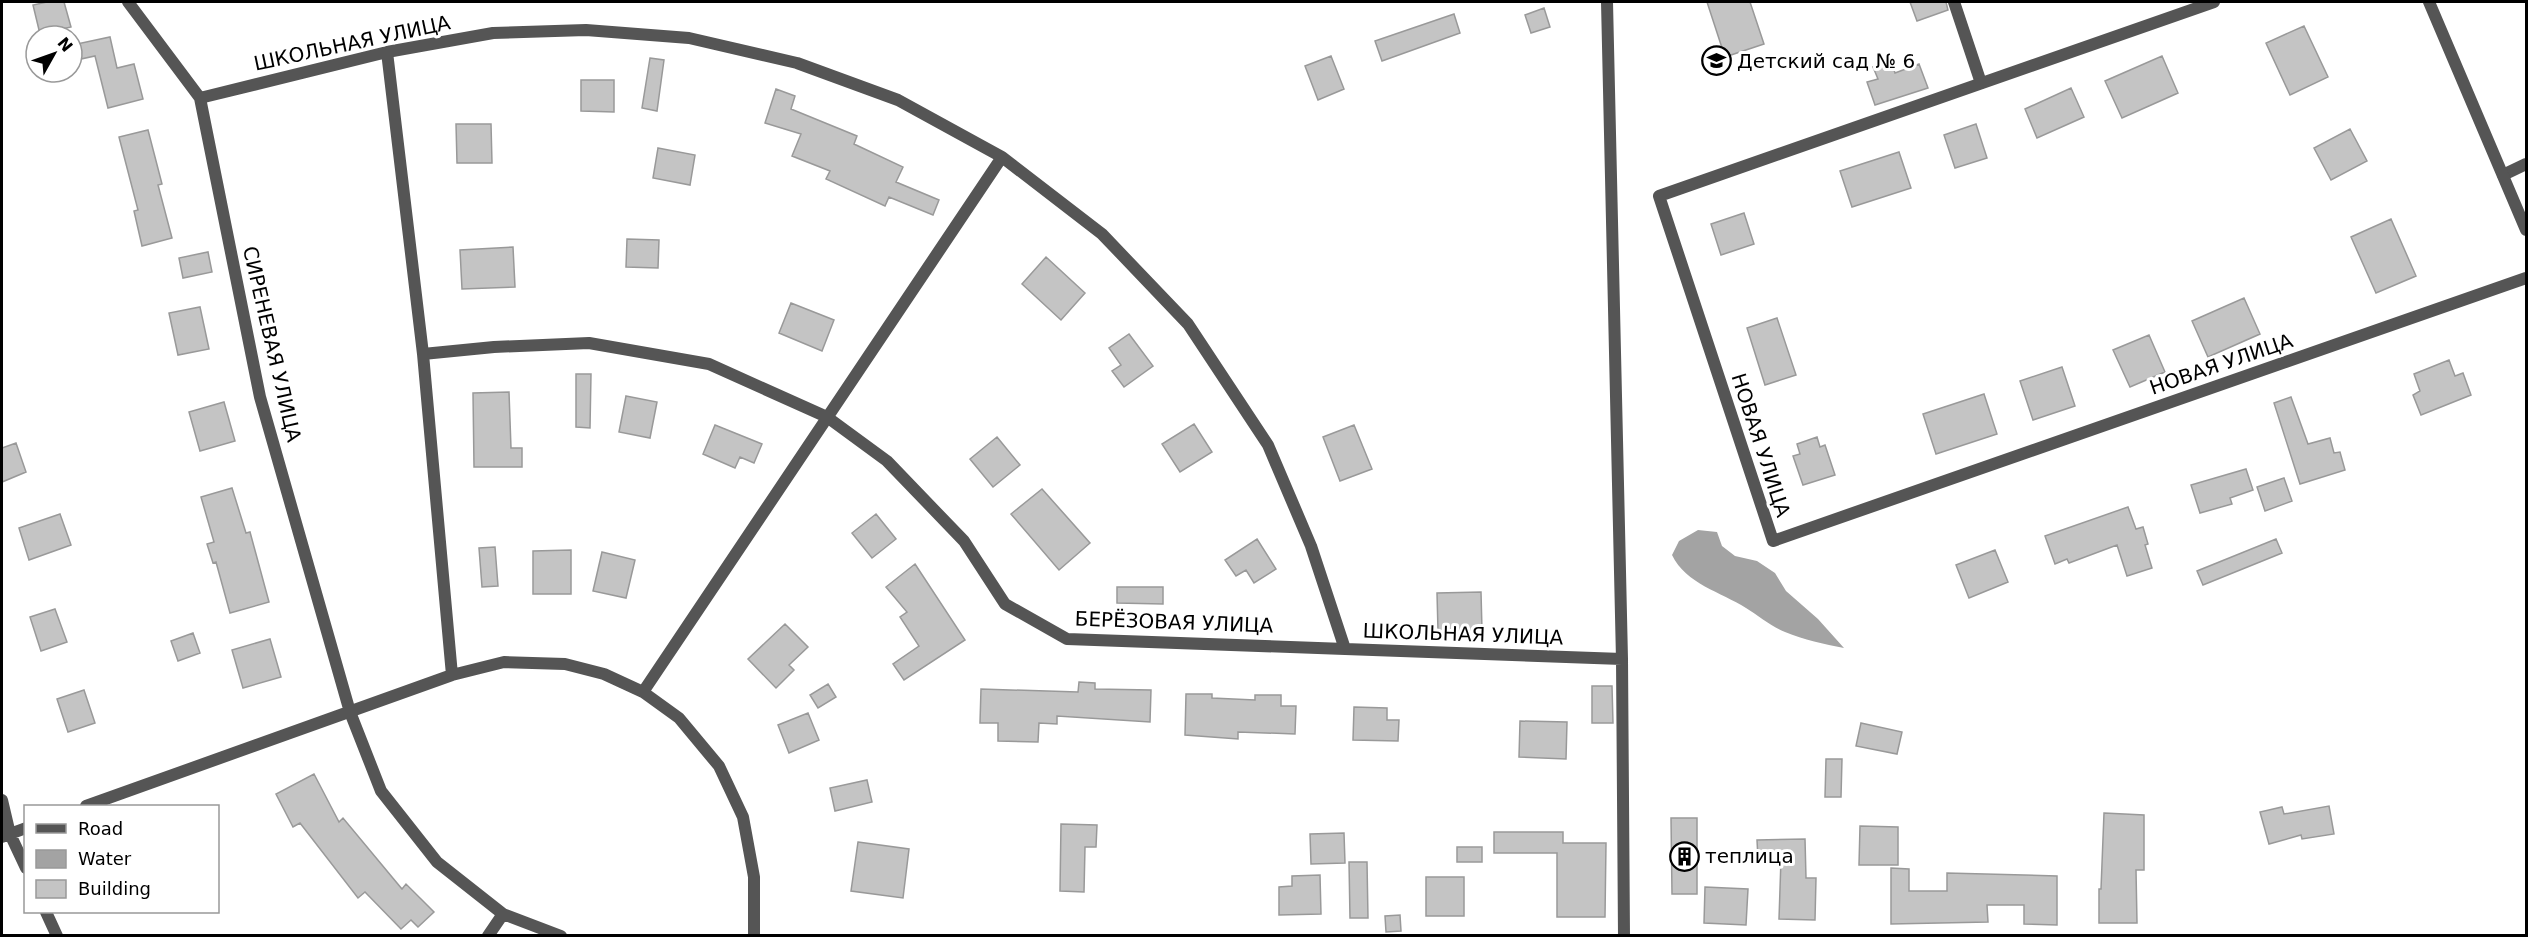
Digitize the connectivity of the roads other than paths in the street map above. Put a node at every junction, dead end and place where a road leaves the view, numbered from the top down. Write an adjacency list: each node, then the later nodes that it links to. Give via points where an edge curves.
1 (128, 2): 8 (street, СИРЕНЕВАЯ УЛИЦА)
2 (1607, 2): 17 (street)
3 (1954, 2): 7 (street)
4 (2214, 2): 7 (street, НОВАЯ УЛИЦА)
5 (2428, 2): 11 (street)
6 (387, 52): 8 (street, ШКОЛЬНАЯ УЛИЦА); 9 (street, ШКОЛЬНАЯ УЛИЦА, via 493,33 586,30 689,38 797,63 898,100); 14 (street)
7 (1982, 83): 13 (street, НОВАЯ УЛИЦА, via 1659,196 1773,541)
8 (200, 98): 20 (street, СИРЕНЕВАЯ УЛИЦА, via 260,397)
9 (1002, 157): 15 (street); 16 (street, ШКОЛЬНАЯ УЛИЦА, via 1102,234 1188,324 1268,445 1311,546)
10 (2526, 164): 11 (street)
11 (2503, 175): 12 (street)
12 (2526, 230)
13 (2526, 278)
14 (423, 354): 15 (street, БЕРЁЗОВАЯ УЛИЦА, via 590,343 709,364); 18 (street)
15 (827, 417): 16 (street, БЕРЁЗОВАЯ УЛИЦА, via 887,461 957,533 1005,604 1067,639); 19 (street)
16 (1345, 649): 17 (street, ШКОЛЬНАЯ УЛИЦА)
17 (1622, 659): 32 (street)
18 (452, 675): 19 (street, via 504,662 566,664 604,674); 20 (street)
19 (643, 692): 31 (street, via 679,718 719,766 738,807 753,876)
20 (350, 712): 22 (street); 27 (street, СИРЕНЕВАЯ УЛИЦА, via 381,791 437,862)
21 (2, 800): 24 (street)
22 (92, 805)
23 (24, 829): 24 (street)
24 (6, 835): 25 (street)
25 (24, 865)
26 (46, 913): 28 (street)
27 (503, 914): 29 (street); 30 (street, СИРЕНЕВАЯ УЛИЦА)
28 (57, 936)
29 (488, 936)
30 (561, 936)
31 (754, 936)
32 (1624, 936)

